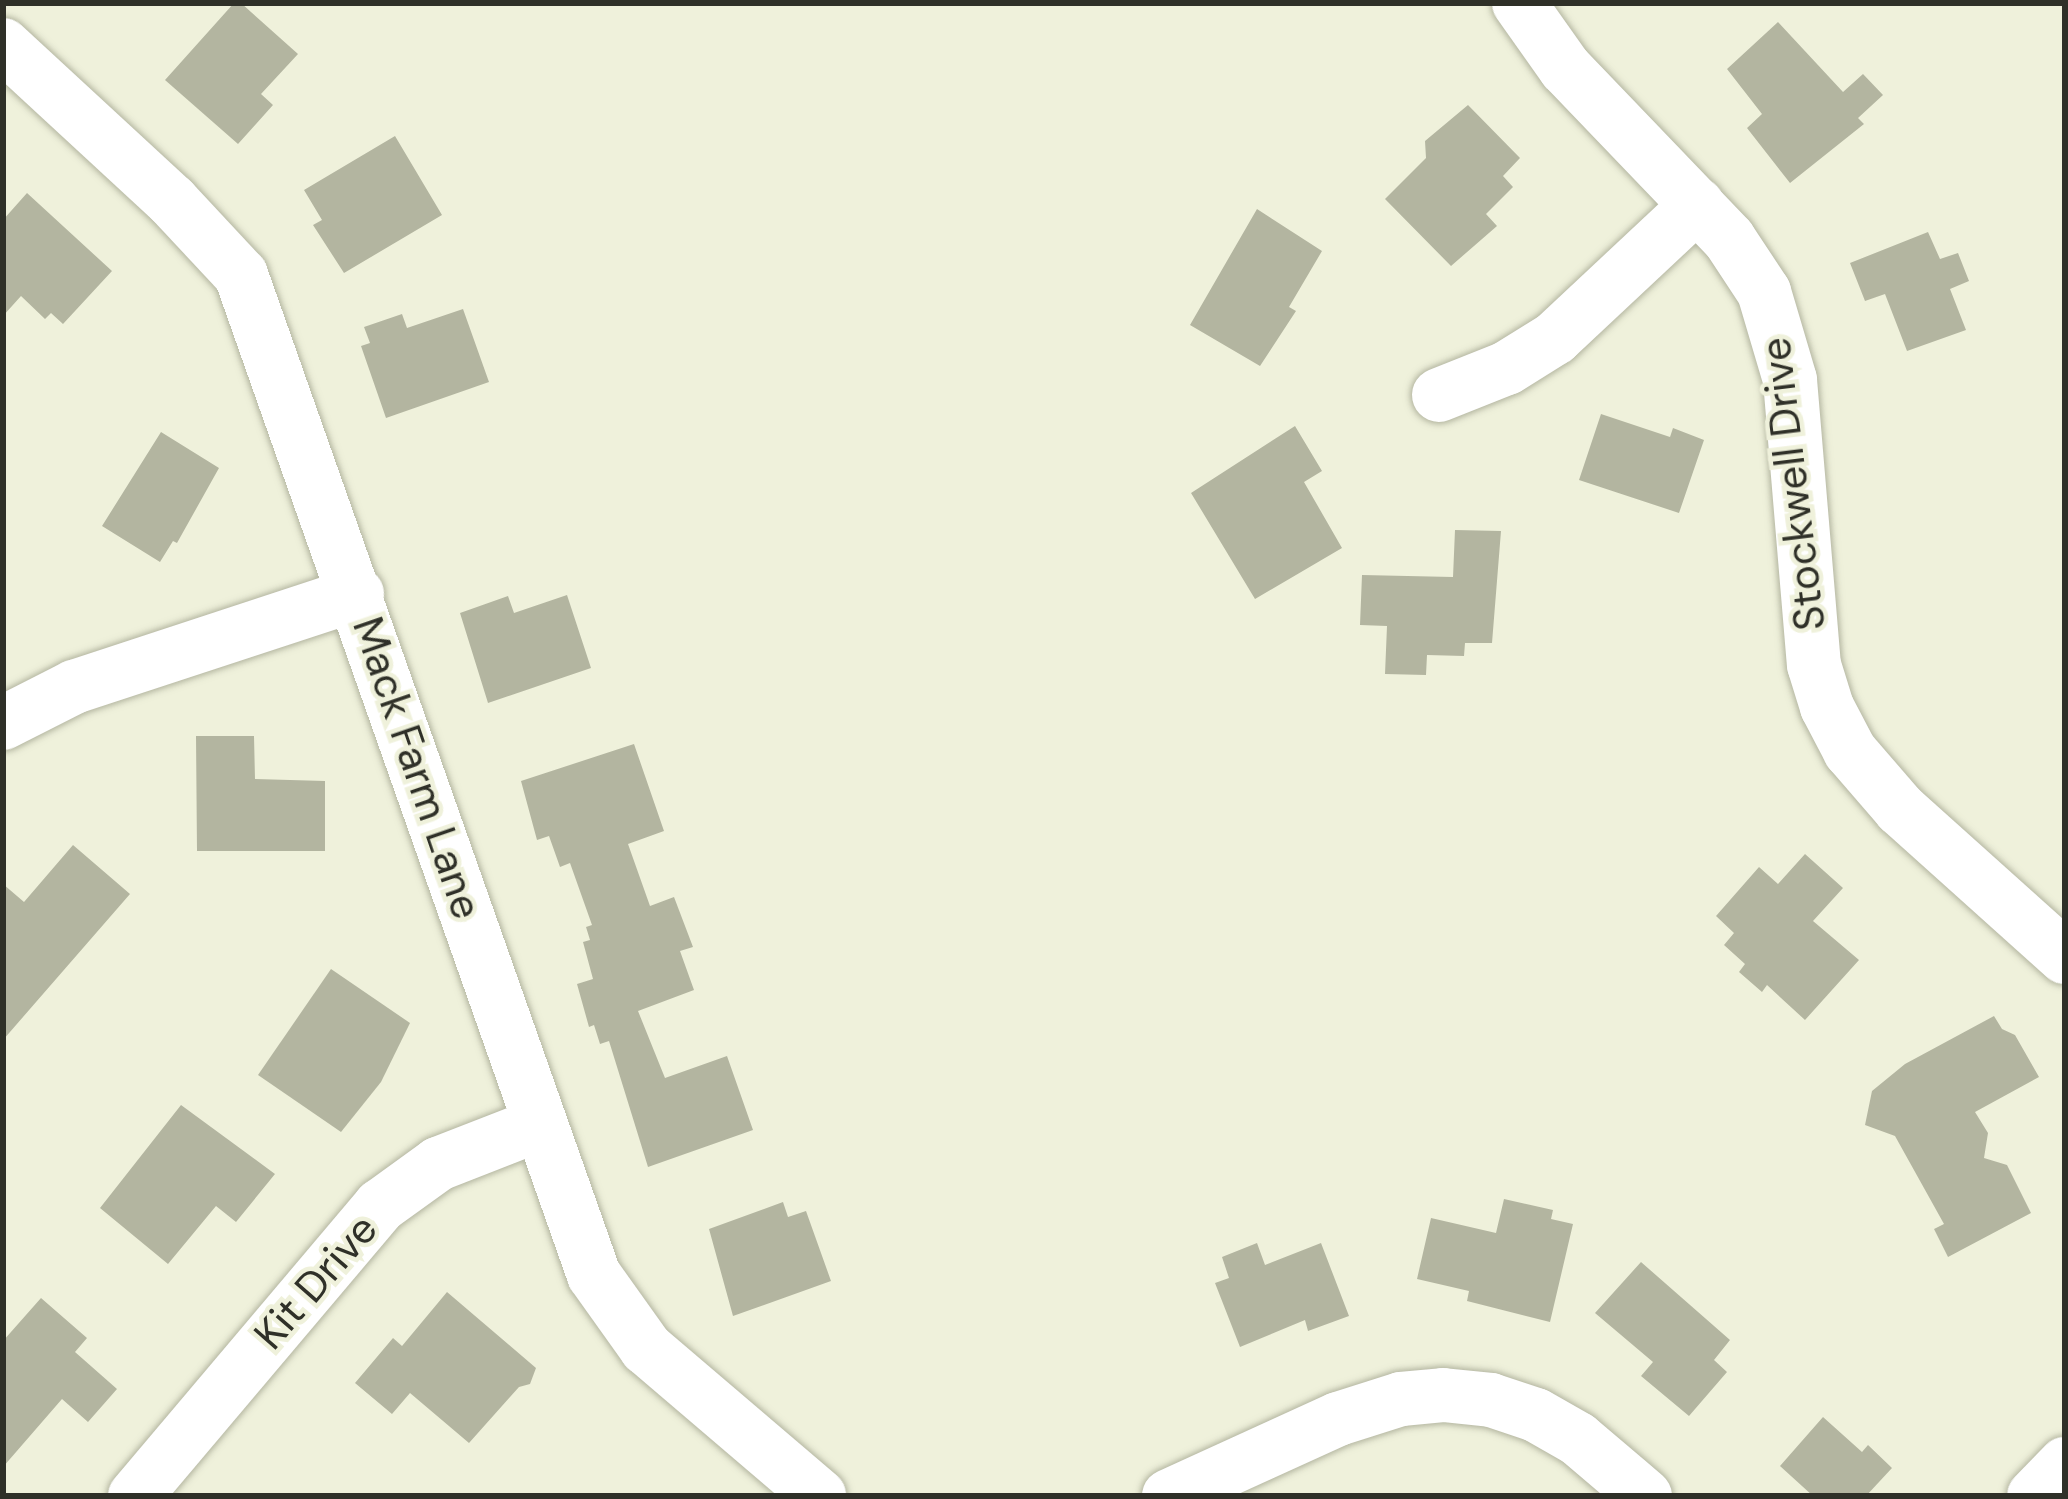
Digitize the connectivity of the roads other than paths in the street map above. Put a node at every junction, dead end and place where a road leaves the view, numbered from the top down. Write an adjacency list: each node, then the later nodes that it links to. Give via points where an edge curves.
1 (1519, 3): 3 (street, Stockwell Drive, via 1565,68)
2 (3, 45): 5 (street, Mack Farm Lane, via 241,275)
3 (1697, 205): 4 (street, via 1555,338); 7 (street, Stockwell Drive, via 1752,271 1785,355 1812,653 1838,730 1880,791)
4 (1439, 395)
5 (357, 594): 6 (street, via 74,686); 8 (street, Mack Farm Lane)
6 (3, 723)
7 (2065, 957)
8 (538, 1124): 10 (street, Kit Drive, via 438,1164 380,1206); 11 (street, Mack Farm Lane, via 583,1249 626,1326)
9 (2065, 1464): 14 (street)
10 (136, 1496)
11 (819, 1496)
12 (1169, 1496): 13 (street, via 1338,1419 1443,1395 1536,1415)
13 (1645, 1496)
14 (2034, 1496)

